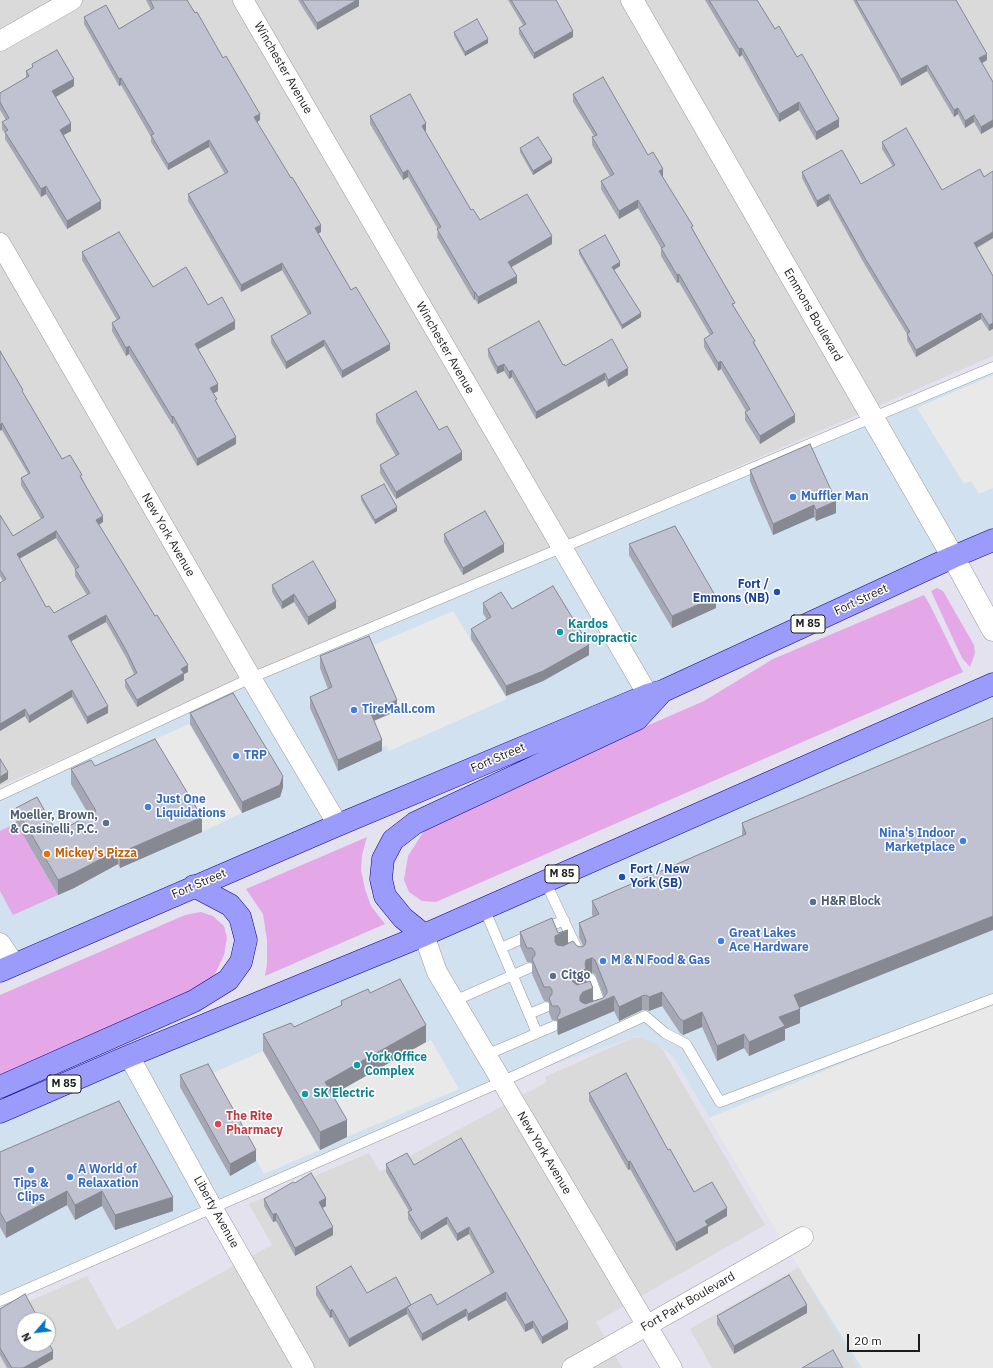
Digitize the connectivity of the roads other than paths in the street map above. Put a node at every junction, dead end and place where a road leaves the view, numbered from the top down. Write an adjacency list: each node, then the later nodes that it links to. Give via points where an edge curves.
1 (72, 0): 4 (street)
2 (243, 0): 9 (street, Winchester Avenue)
3 (632, 0): 7 (street, Emmons Boulevard)
4 (0, 41)
5 (0, 243): 12 (street, New York Avenue)
6 (993, 367): 7 (lane)
7 (872, 418): 9 (lane); 10 (street, Emmons Boulevard)
8 (993, 540): 10 (main road, Fort Street / M 85)
9 (562, 548): 12 (lane); 14 (street, Winchester Avenue)
10 (953, 557): 11 (street, Emmons Boulevard); 14 (main road, Fort Street / M 85)
11 (993, 630)
12 (251, 678): 15 (lane); 16 (street, New York Avenue)
13 (993, 684): 17 (main road, M 85)
14 (656, 693): 16 (main road, Fort Street / M 85); 21 (main road, via 637,719 415,823 392,840 383,859 381,879 385,896 403,918)
15 (0, 795)
16 (338, 825): 18 (main road, Fort Street / M 85)
17 (545, 881): 19 (main road, M 85); 20 (lane)
18 (194, 886): 25 (main road, Fort Street / M 85); 39 (main road, via 230,905 240,917 246,940 241,962 228,980 194,1002)
19 (484, 908): 21 (main road, M 85); 23 (lane)
20 (564, 920): 23 (lane); 24 (lane, via 578,951)
21 (424, 935): 30 (street, New York Avenue, via 437,972); 37 (main road, M 85)
22 (0, 943): 25 (street)
23 (501, 948): 27 (lane)
24 (566, 951)
25 (7, 968)
26 (529, 968): 27 (lane)
27 (512, 975): 30 (lane); 33 (lane)
28 (583, 991): 32 (lane, via 592,983 601,1006)
29 (993, 999): 38 (lane, via 720,1102 686,1044 666,1034 645,1016)
30 (454, 1001): 36 (street, New York Avenue)
31 (546, 1007): 33 (lane)
32 (586, 1012)
33 (529, 1014): 35 (lane)
34 (554, 1026): 35 (lane)
35 (537, 1033): 36 (lane)
36 (486, 1055): 38 (street, New York Avenue)
37 (129, 1056): 40 (main road, M 85); 41 (street, Liberty Avenue)
38 (501, 1082): 41 (lane); 44 (street, New York Avenue)
39 (0, 1086)
40 (0, 1112)
41 (212, 1207): 43 (lane); 45 (street, Liberty Avenue)
42 (803, 1237): 44 (street, Fort Park Boulevard)
43 (0, 1301)
44 (647, 1325): 46 (street, Fort Park Boulevard); 47 (street, New York Avenue)
45 (304, 1368)
46 (572, 1368)
47 (672, 1368)

